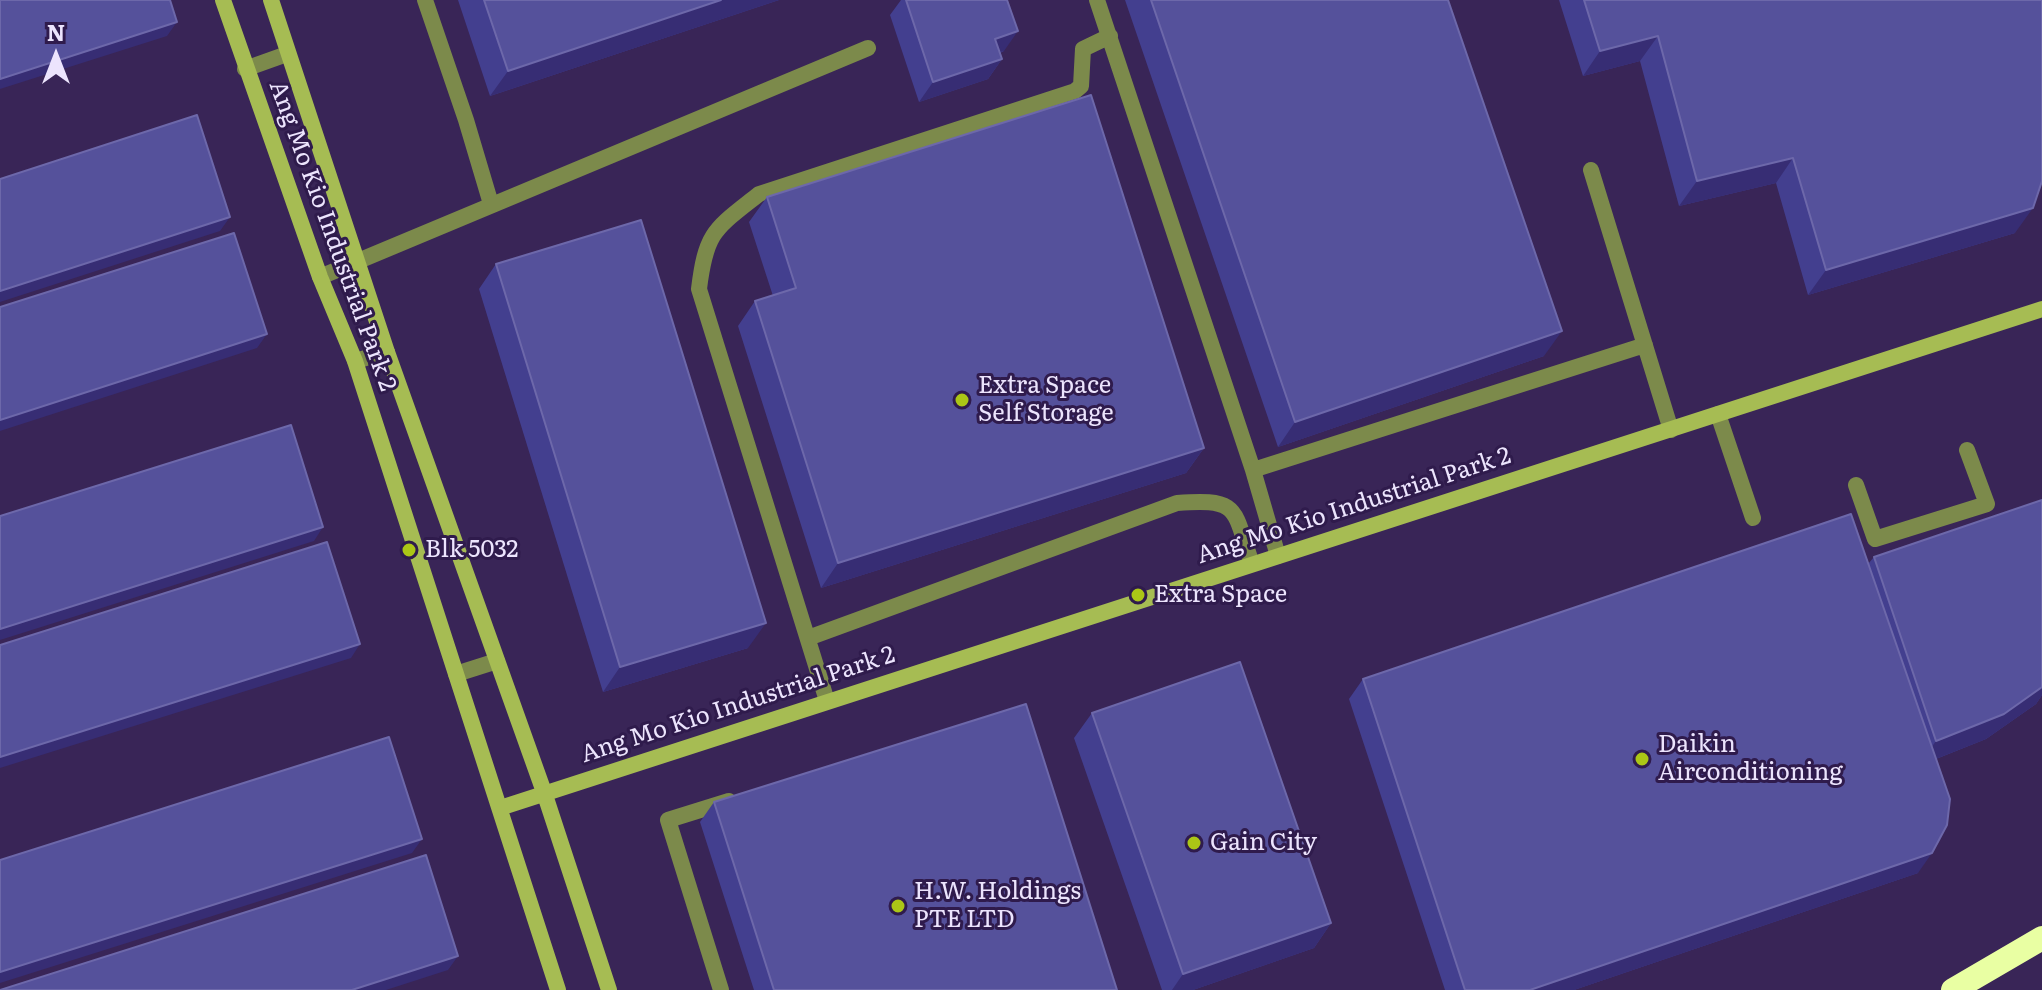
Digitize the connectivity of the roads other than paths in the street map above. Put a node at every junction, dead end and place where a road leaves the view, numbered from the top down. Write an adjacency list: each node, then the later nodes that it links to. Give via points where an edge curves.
1 (223, 0): 8 (street, Ang Mo Kio Industrial Park 2)
2 (271, 0): 7 (street, Ang Mo Kio Industrial Park 2)
3 (425, 0): 10 (lane)
4 (1097, 0): 5 (lane)
5 (1110, 36): 20 (lane); 25 (lane, via 1083,49 1081,86 1075,91 759,194 718,226 703,254 699,289)
6 (868, 48): 10 (lane)
7 (287, 54): 8 (lane); 11 (street, Ang Mo Kio Industrial Park 2)
8 (245, 69): 12 (street, Ang Mo Kio Industrial Park 2)
9 (1591, 170): 14 (lane)
10 (491, 204): 11 (lane)
11 (358, 261): 12 (lane); 15 (street, Ang Mo Kio Industrial Park 2)
12 (320, 277): 16 (street, Ang Mo Kio Industrial Park 2)
13 (2042, 309): 17 (street, Ang Mo Kio Industrial Park 2)
14 (1645, 345): 18 (lane); 20 (lane)
15 (387, 352): 16 (lane); 26 (street, Ang Mo Kio Industrial Park 2)
16 (355, 361): 27 (street, Ang Mo Kio Industrial Park 2)
17 (1718, 414): 18 (street, Ang Mo Kio Industrial Park 2); 22 (lane)
18 (1671, 430): 23 (street, Ang Mo Kio Industrial Park 2)
19 (1967, 450): 21 (lane, via 1987,504 1875,539)
20 (1253, 470): 23 (lane)
21 (1856, 485)
22 (1753, 518)
23 (1278, 556): 24 (street, Ang Mo Kio Industrial Park 2)
24 (1252, 564): 25 (lane, via 1227,505 1212,500 1177,503); 28 (street, Ang Mo Kio Industrial Park 2)
25 (808, 638): 28 (lane)
26 (497, 661): 27 (lane); 29 (street, Ang Mo Kio Industrial Park 2)
27 (456, 674): 31 (street, Ang Mo Kio Industrial Park 2)
28 (827, 701): 29 (street, Ang Mo Kio Industrial Park 2)
29 (544, 792): 31 (street, Ang Mo Kio Industrial Park 2); 34 (street, Ang Mo Kio Industrial Park 2)
30 (741, 797): 35 (lane, via 668,820)
31 (500, 808): 33 (street, Ang Mo Kio Industrial Park 2)
32 (2042, 938): 36 (highway)
33 (558, 990)
34 (609, 990)
35 (721, 990)
36 (1953, 990)

